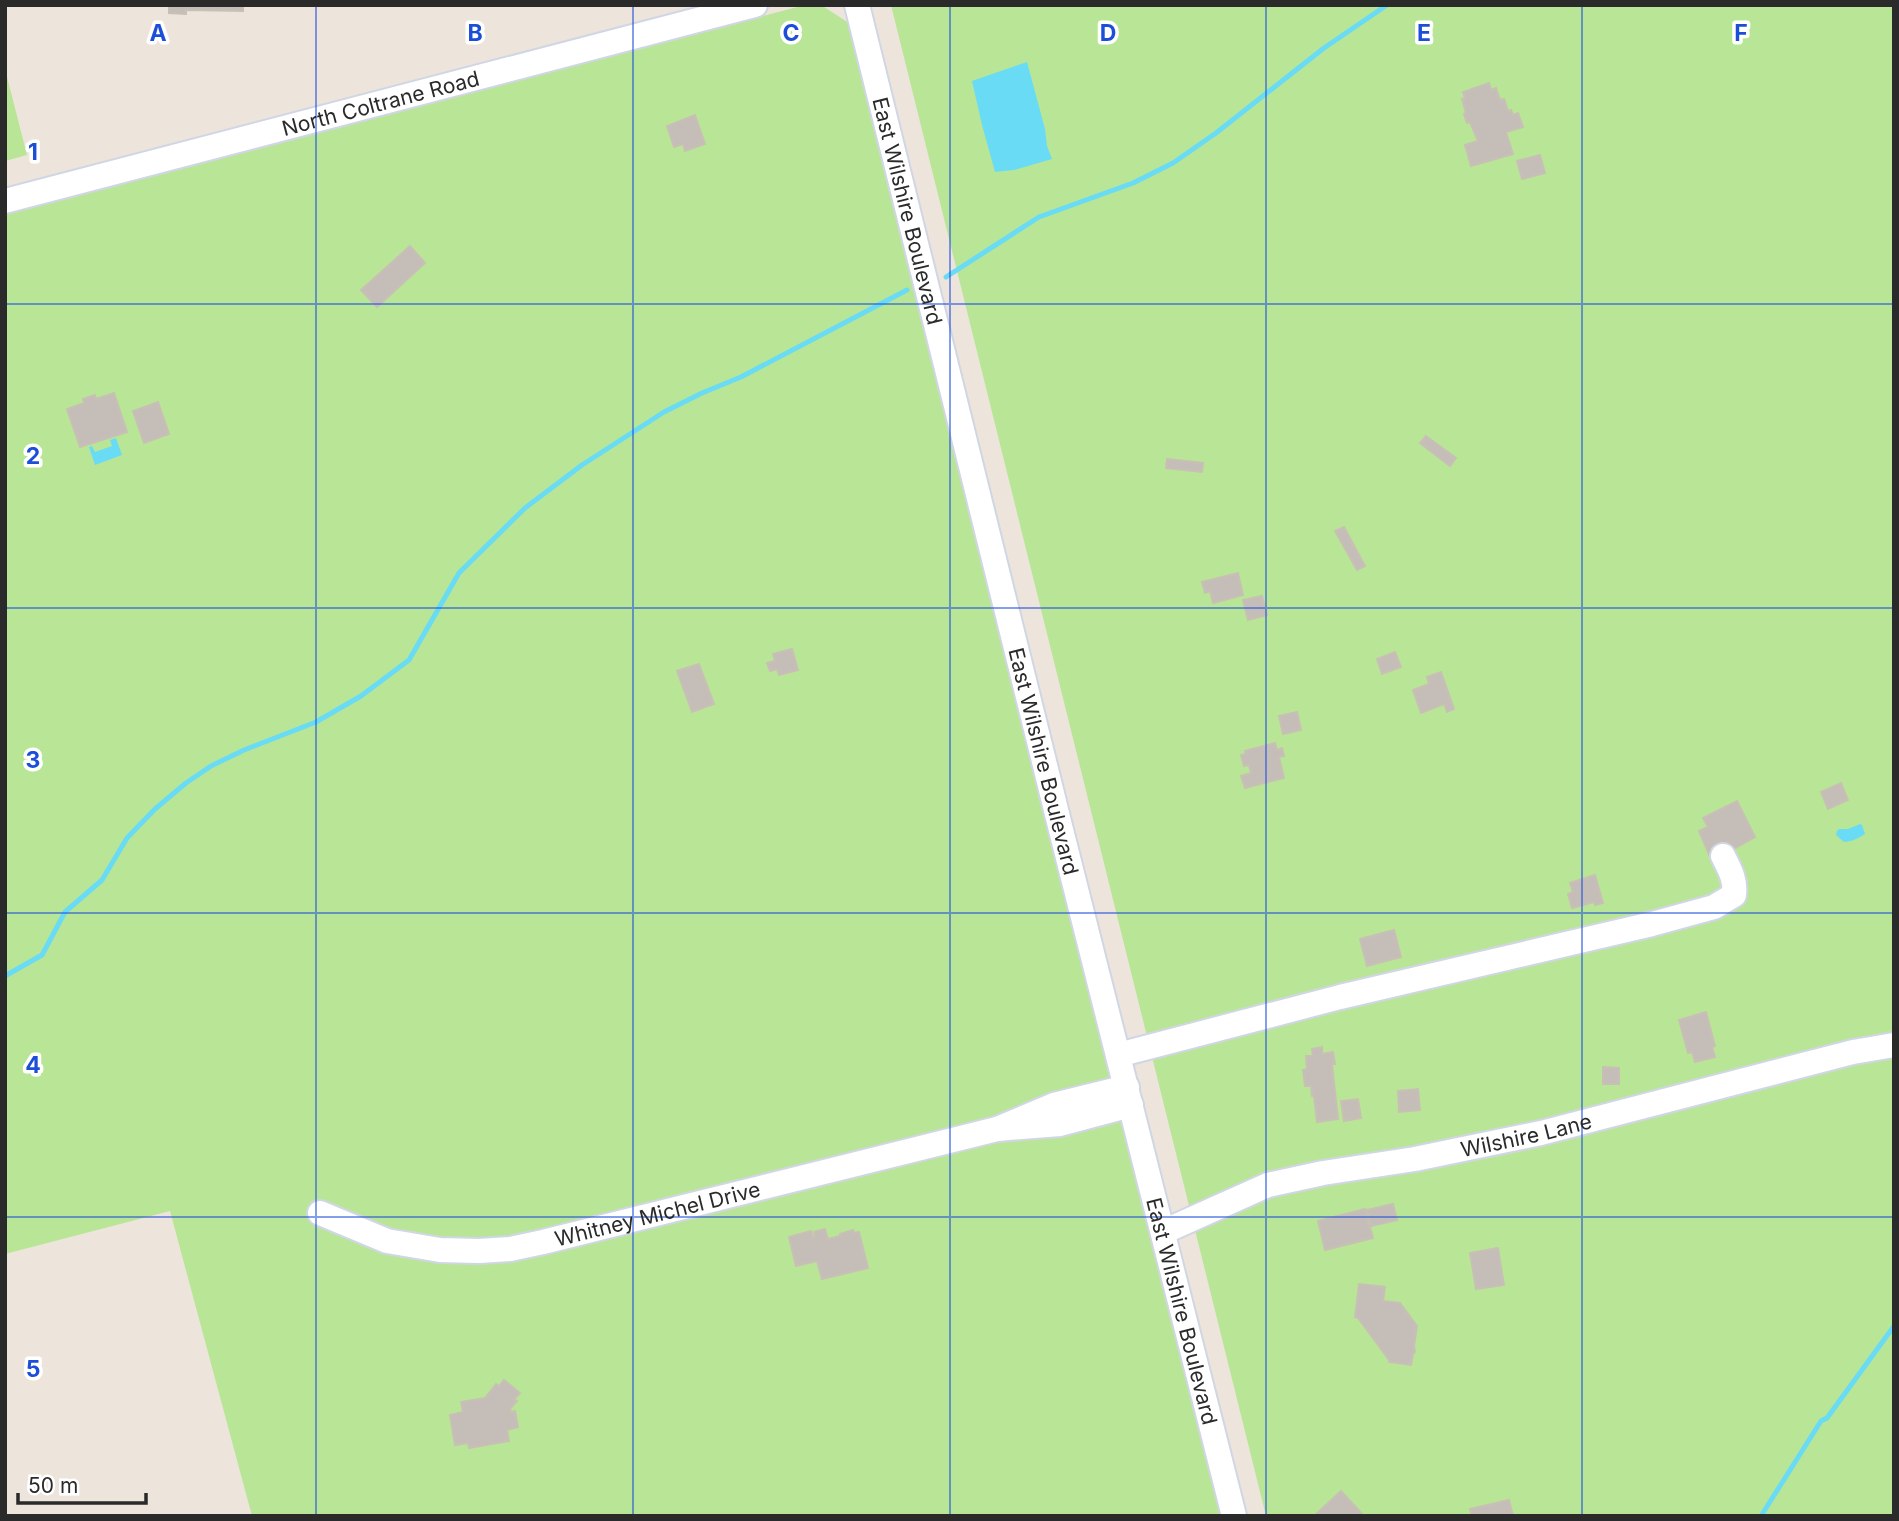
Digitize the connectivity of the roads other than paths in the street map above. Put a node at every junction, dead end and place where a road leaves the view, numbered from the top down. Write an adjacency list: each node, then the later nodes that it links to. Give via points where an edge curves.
1 (755, 5): 3 (street, North Coltrane Road)
2 (857, 5): 6 (street, East Wilshire Boulevard)
3 (5, 201)
4 (1723, 856): 6 (street, via 1734,878 1734,895 1714,907)
5 (1894, 1045): 9 (street, Wilshire Lane, via 1541,1133 1268,1185)
6 (1118, 1055): 7 (street, East Wilshire Boulevard)
7 (1129, 1096): 8 (street, Whitney Michel Drive, via 1054,1105 997,1129 510,1249 440,1250 387,1241); 9 (street, East Wilshire Boulevard)
8 (320, 1213)
9 (1163, 1232): 10 (street, East Wilshire Boulevard)
10 (1234, 1516)

